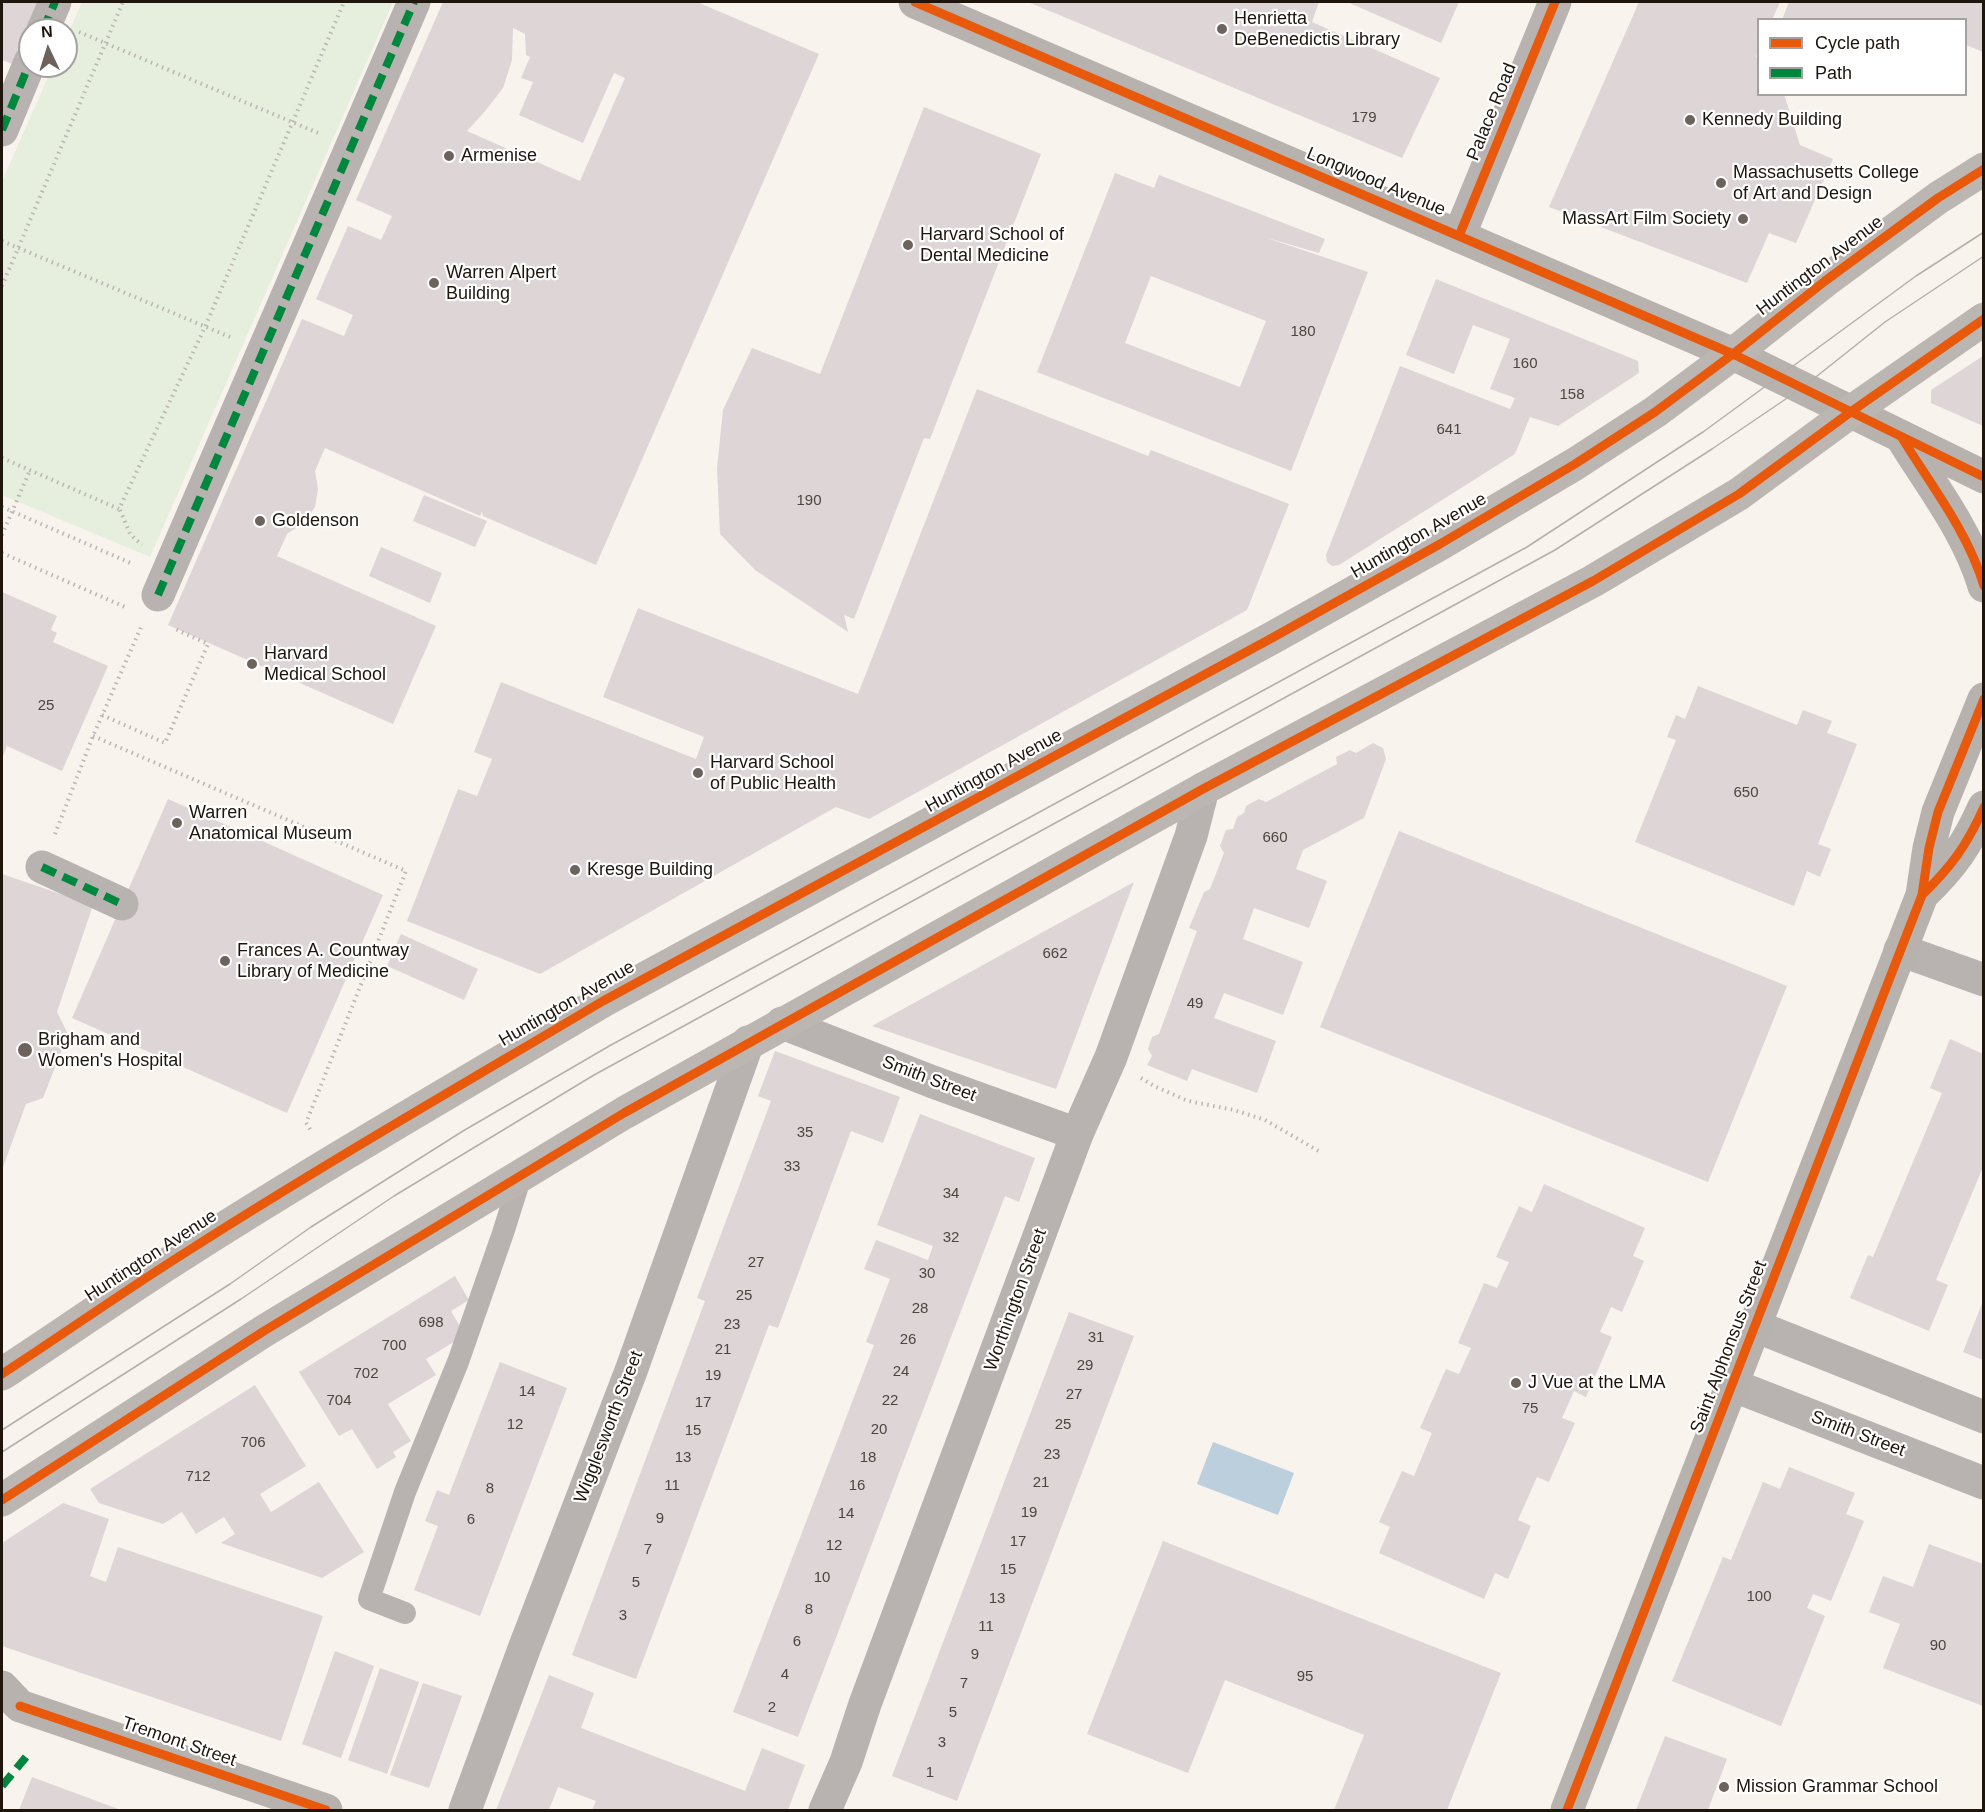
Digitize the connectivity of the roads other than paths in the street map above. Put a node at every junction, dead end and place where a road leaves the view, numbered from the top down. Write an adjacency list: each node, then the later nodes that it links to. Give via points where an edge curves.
1 (414, 2): 14 (street)
2 (915, 2): 7 (main road, Longwood Avenue)
3 (1555, 2): 7 (street, Palace Road)
4 (23, 78): 5 (street)
5 (2, 130)
6 (1983, 169): 9 (main road, Huntington Avenue, via 1825,281)
7 (1459, 236): 9 (main road, Longwood Avenue)
8 (1983, 319): 10 (main road)
9 (1733, 354): 10 (main road, Longwood Avenue); 28 (main road, Huntington Avenue, via 1585,458 1440,544 540,1037 248,1212)
10 (1852, 411): 11 (main road, Longwood Avenue); 16 (main road, via 1739,494 1593,580)
11 (1902, 438): 12 (main road, Longwood Avenue); 13 (main road, via 1977,561)
12 (1983, 477)
13 (1983, 586)
14 (154, 605)
15 (1983, 699): 19 (main road, Saint Alphonsus Street, via 1938,812)
16 (1203, 789): 23 (main road); 25 (street, Worthington Street, via 1191,836 1111,1057)
17 (1983, 807): 19 (main road, Saint Alphonsus Street, via 1962,851)
18 (42, 867): 20 (street)
19 (1922, 895): 21 (main road, Saint Alphonsus Street)
20 (122, 904)
21 (1900, 950): 22 (street); 27 (main road, Saint Alphonsus Street)
22 (1983, 980)
23 (782, 1023): 24 (main road); 25 (street, Smith Street)
24 (748, 1042): 26 (main road); 36 (street, Wigglesworth Street, via 631,1371)
25 (1077, 1134): 37 (street, Worthington Street)
26 (522, 1173): 32 (main road, via 264,1331); 33 (lane, via 458,1362 405,1492 369,1599)
27 (1755, 1326): 29 (main road, Saint Alphonsus Street); 30 (street)
28 (2, 1374)
29 (1732, 1385): 31 (street, Smith Street); 38 (main road, Saint Alphonsus Street)
30 (1983, 1417)
31 (1983, 1483)
32 (2, 1500)
33 (405, 1613)
34 (8, 1701): 35 (main road, Tremont Street)
35 (326, 1810)
36 (465, 1810)
37 (825, 1810)
38 (1567, 1810)

